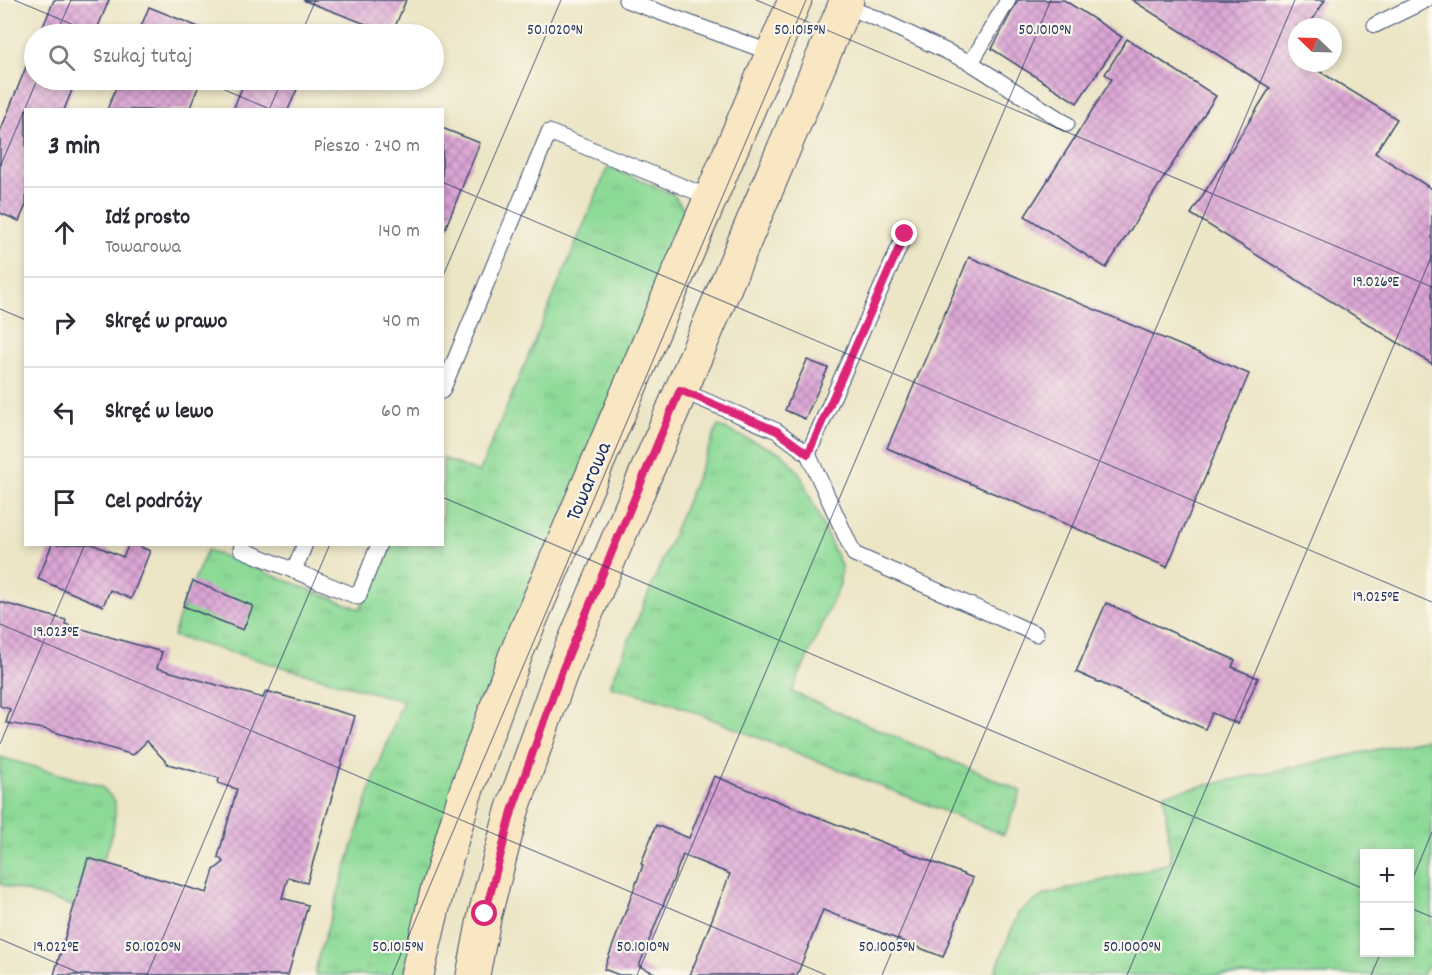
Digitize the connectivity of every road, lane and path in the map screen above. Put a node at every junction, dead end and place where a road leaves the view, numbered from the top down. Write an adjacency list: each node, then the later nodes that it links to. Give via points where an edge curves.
1 (626, 0): 7 (lane)
2 (795, 0): 7 (street, Towarowa)
3 (1008, 0): 8 (lane)
4 (1426, 0): 6 (lane)
5 (846, 3): 8 (lane); 13 (street)
6 (1375, 25)
7 (772, 53): 10 (street, Towarowa)
8 (971, 63): 9 (lane)
9 (1067, 124)
10 (711, 198): 12 (lane, via 549,132); 20 (street, Towarowa, via 516,654 465,794 436,891)
11 (905, 234): 14 (lane)
12 (444, 386)
13 (680, 390): 14 (lane, via 777,431); 21 (street, via 566,662 512,811)
14 (808, 454): 19 (lane, via 854,554)
15 (242, 546): 18 (lane, via 241,549)
16 (304, 546): 18 (lane)
17 (378, 546): 18 (lane, via 358,597)
18 (294, 571)
19 (1036, 634)
20 (417, 975)
21 (473, 975)

